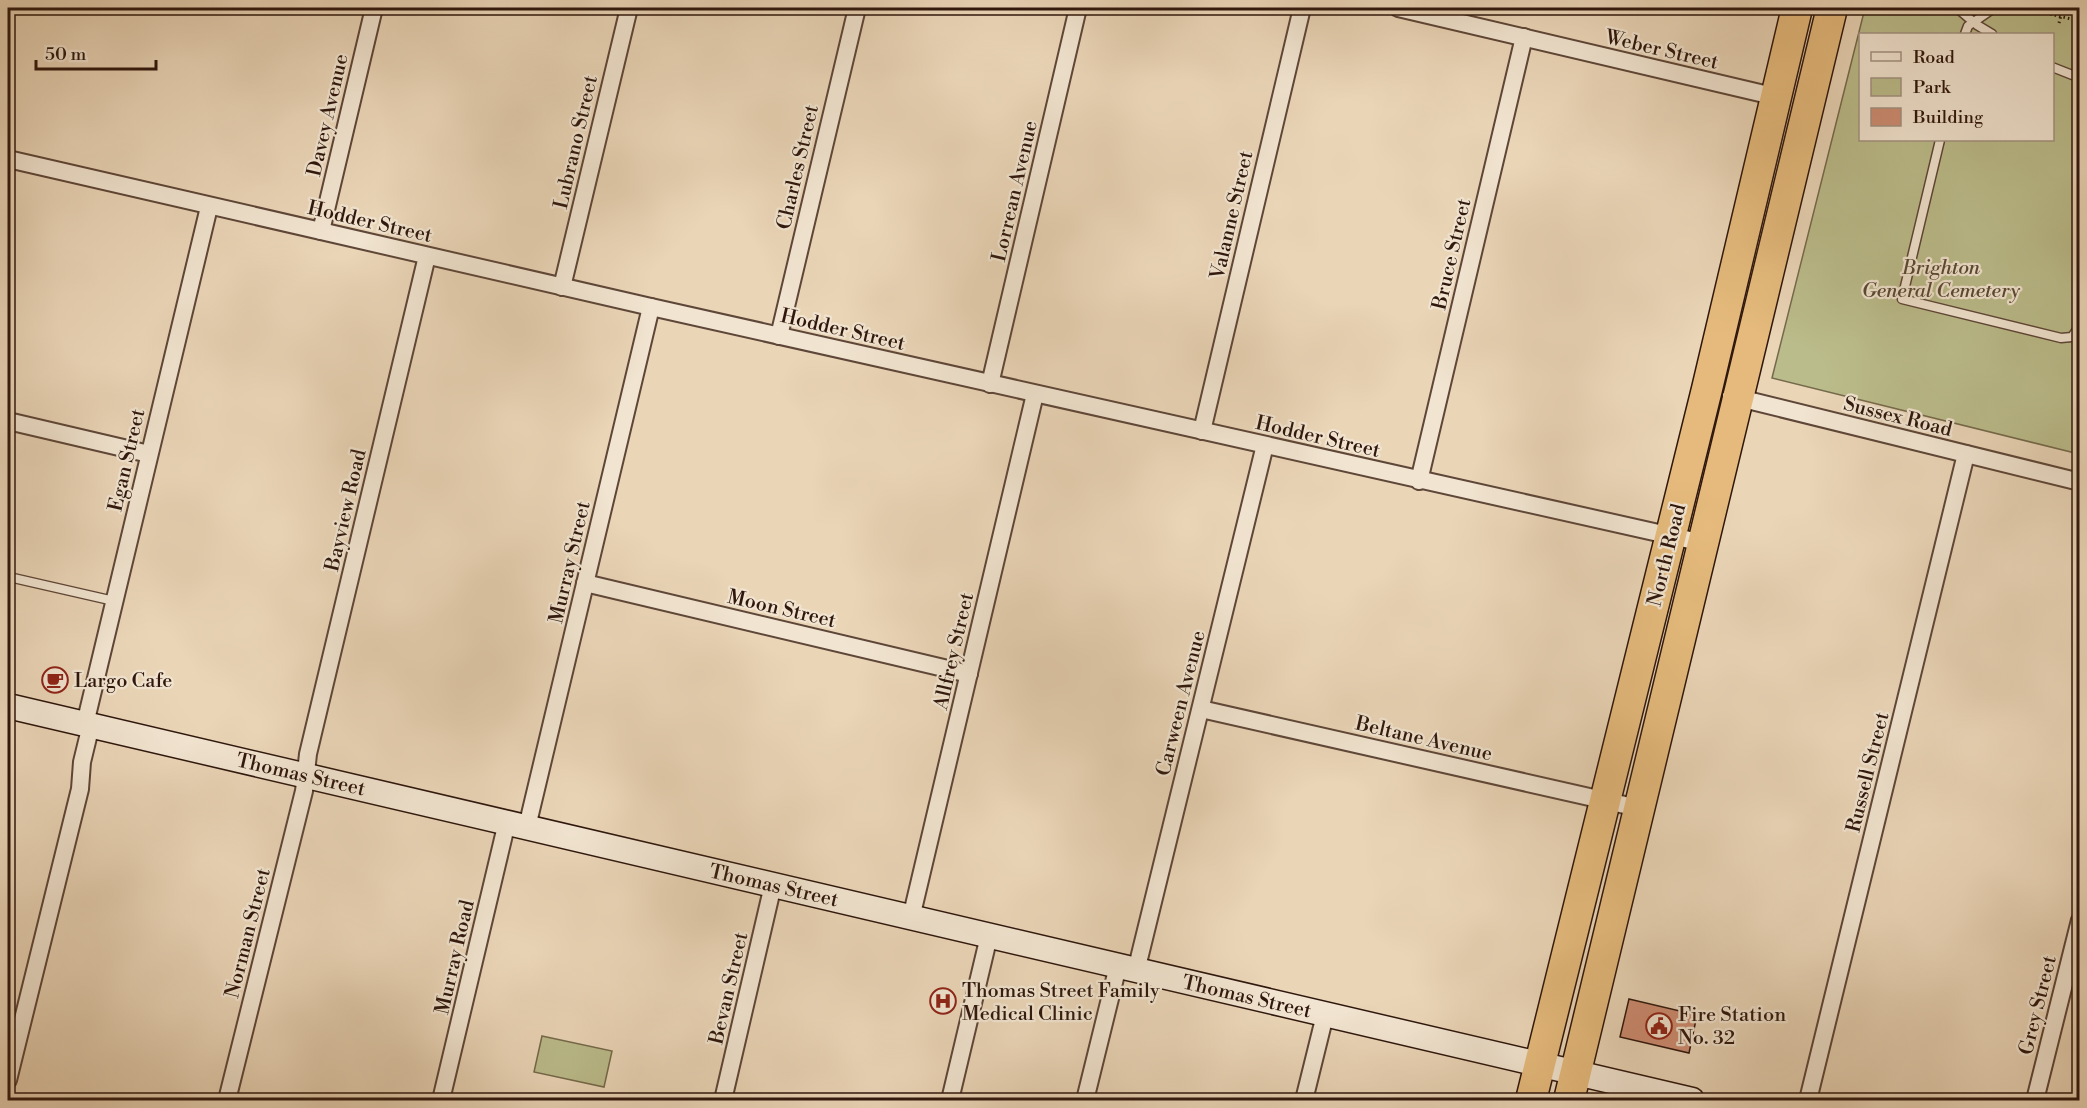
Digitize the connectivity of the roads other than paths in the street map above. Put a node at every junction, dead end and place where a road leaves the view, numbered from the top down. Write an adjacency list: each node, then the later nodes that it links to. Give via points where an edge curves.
1 (374, 8): 21 (street, Davey Avenue)
2 (629, 8): 23 (street, Lubrano Street)
3 (857, 8): 26 (street, Charles Street)
4 (1078, 8): 27 (street, Lorrean Avenue)
5 (1302, 8): 32 (street, Valanne Street)
6 (1398, 8): 14 (street, Weber Street)
7 (1797, 8): 17 (highway, North Road)
8 (1832, 8): 30 (highway, North Road)
9 (1957, 8): 11 (lane)
10 (1994, 8): 11 (lane)
11 (1974, 22): 12 (lane); 13 (lane)
12 (1965, 33)
13 (1990, 33)
14 (1524, 38): 17 (street, Weber Street); 36 (street, Bruce Street)
15 (2054, 69): 16 (lane)
16 (2079, 78)
17 (1777, 97): 28 (highway, North Road)
18 (1940, 141): 25 (lane, via 1902,299 2061,338 2072,337)
19 (8, 159): 20 (street, Hodder Street)
20 (209, 207): 21 (street, Hodder Street); 34 (street, Egan Street)
21 (321, 231): 22 (street, Hodder Street)
22 (427, 256): 23 (street, Hodder Street); 47 (street, Bayview Road)
23 (562, 287): 24 (street, Hodder Street)
24 (651, 307): 26 (street, Hodder Street); 41 (street, Murray Street)
25 (2079, 325)
26 (779, 336): 27 (street, Hodder Street)
27 (990, 384): 29 (street, Hodder Street)
28 (1707, 389): 30 (street, Sussex Road); 38 (highway, North Road)
29 (1035, 394): 32 (street, Hodder Street); 43 (street, Allfrey Street)
30 (1739, 398): 35 (street, Sussex Road); 39 (highway, North Road)
31 (8, 421): 34 (street)
32 (1202, 431): 33 (street, Hodder Street)
33 (1265, 446): 36 (street, Hodder Street); 45 (street, Carween Avenue)
34 (149, 454): 42 (street, Egan Street)
35 (1966, 454): 37 (street, Sussex Road); 70 (street, Russell Street)
36 (1419, 480): 38 (street, Hodder Street)
37 (2079, 482)
38 (1671, 537): 39 (street, Hodder Street); 48 (highway, North Road)
39 (1703, 543): 49 (highway, North Road)
40 (9, 577): 42 (lane)
41 (585, 584): 43 (street, Moon Street); 50 (street, Murray Street)
42 (114, 601): 46 (street, Egan Street)
43 (969, 674): 52 (street, Allfrey Street)
44 (8, 706): 46 (street, Thomas Street)
45 (1201, 709): 48 (street, Beltane Avenue); 57 (street, Carween Avenue)
46 (92, 726): 47 (street, Thomas Street); 60 (street, Egan Street, via 91,764 80,789)
47 (305, 775): 50 (street, Thomas Street); 62 (street, Norman Street)
48 (1604, 800): 49 (street, Beltane Avenue); 54 (highway, North Road)
49 (1638, 808): 55 (highway, North Road)
50 (517, 825): 51 (street, Thomas Street); 63 (street, Murray Road)
51 (773, 885): 52 (street, Thomas Street); 64 (street, Bevan Street)
52 (911, 918): 56 (street, Thomas Street)
53 (2079, 920): 71 (street, Grey Street)
54 (1576, 922): 55 (highway); 59 (highway, North Road)
55 (1610, 931): 61 (highway, North Road)
56 (989, 936): 57 (street, Thomas Street); 65 (street)
57 (1127, 969): 58 (street, Thomas Street); 66 (street, Carween Avenue)
58 (1325, 1015): 59 (street, Thomas Street); 67 (street)
59 (1540, 1064): 61 (street, Thomas Street); 68 (highway, North Road)
60 (8, 1080)
61 (1573, 1087): 69 (street, Thomas Street)
62 (226, 1101)
63 (441, 1101)
64 (723, 1101)
65 (950, 1101)
66 (1085, 1101)
67 (1304, 1101)
68 (1531, 1101)
69 (1692, 1101)
70 (1808, 1101)
71 (2035, 1101)

